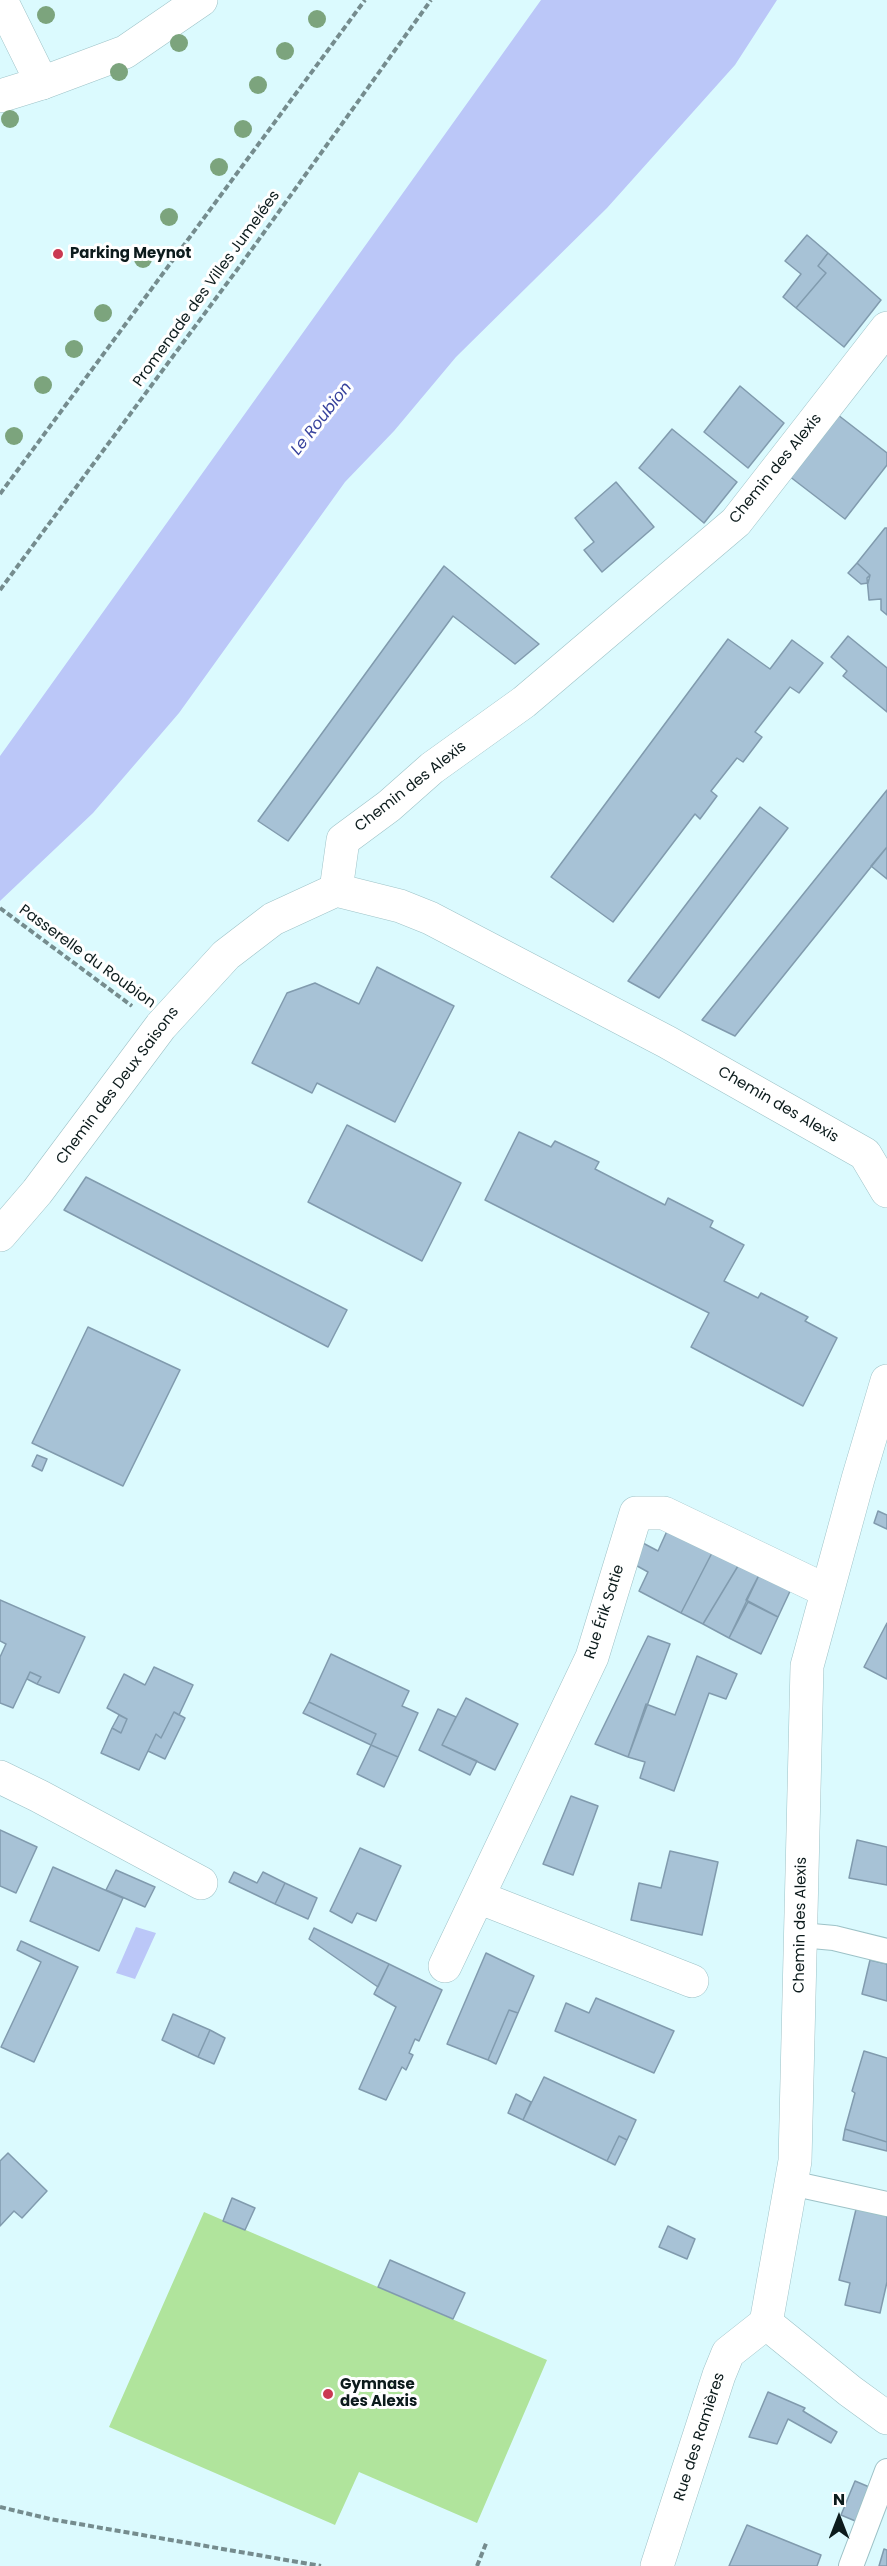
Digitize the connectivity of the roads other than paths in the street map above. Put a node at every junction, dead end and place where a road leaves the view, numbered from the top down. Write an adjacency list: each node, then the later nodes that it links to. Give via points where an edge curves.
1 (1, 0): 3 (street)
2 (201, 0): 3 (street, via 125,52)
3 (42, 83): 4 (street)
4 (0, 96)
5 (887, 328): 6 (street, Chemin des Alexis, via 736,522 524,702 432,768 343,840)
6 (336, 890): 7 (street, Chemin des Alexis, via 430,918 667,1042 865,1154); 8 (street, Chemin des Deux Saisons, via 273,919 226,955 161,1026 38,1192)
7 (887, 1191)
8 (0, 1234)
9 (887, 1381): 10 (street, Chemin des Alexis)
10 (827, 1591): 13 (street, Rue Érik Satie, via 664,1514 636,1514 592,1657); 14 (street, Chemin des Alexis, via 807,1666)
11 (0, 1777): 12 (street)
12 (201, 1883)
13 (478, 1897): 16 (street, Rue Érik Satie); 17 (street)
14 (801, 1935): 15 (lane, via 834,1938); 18 (street, Chemin des Alexis, via 795,2161)
15 (887, 1951)
16 (445, 1966)
17 (692, 1981)
18 (791, 2183): 19 (lane); 20 (street, Chemin des Alexis)
19 (887, 2204)
20 (766, 2323): 21 (street); 23 (street, Rue des Ramières, via 728,2353 723,2364)
21 (887, 2418)
22 (887, 2471): 24 (lane)
23 (657, 2566)
24 (851, 2566)

